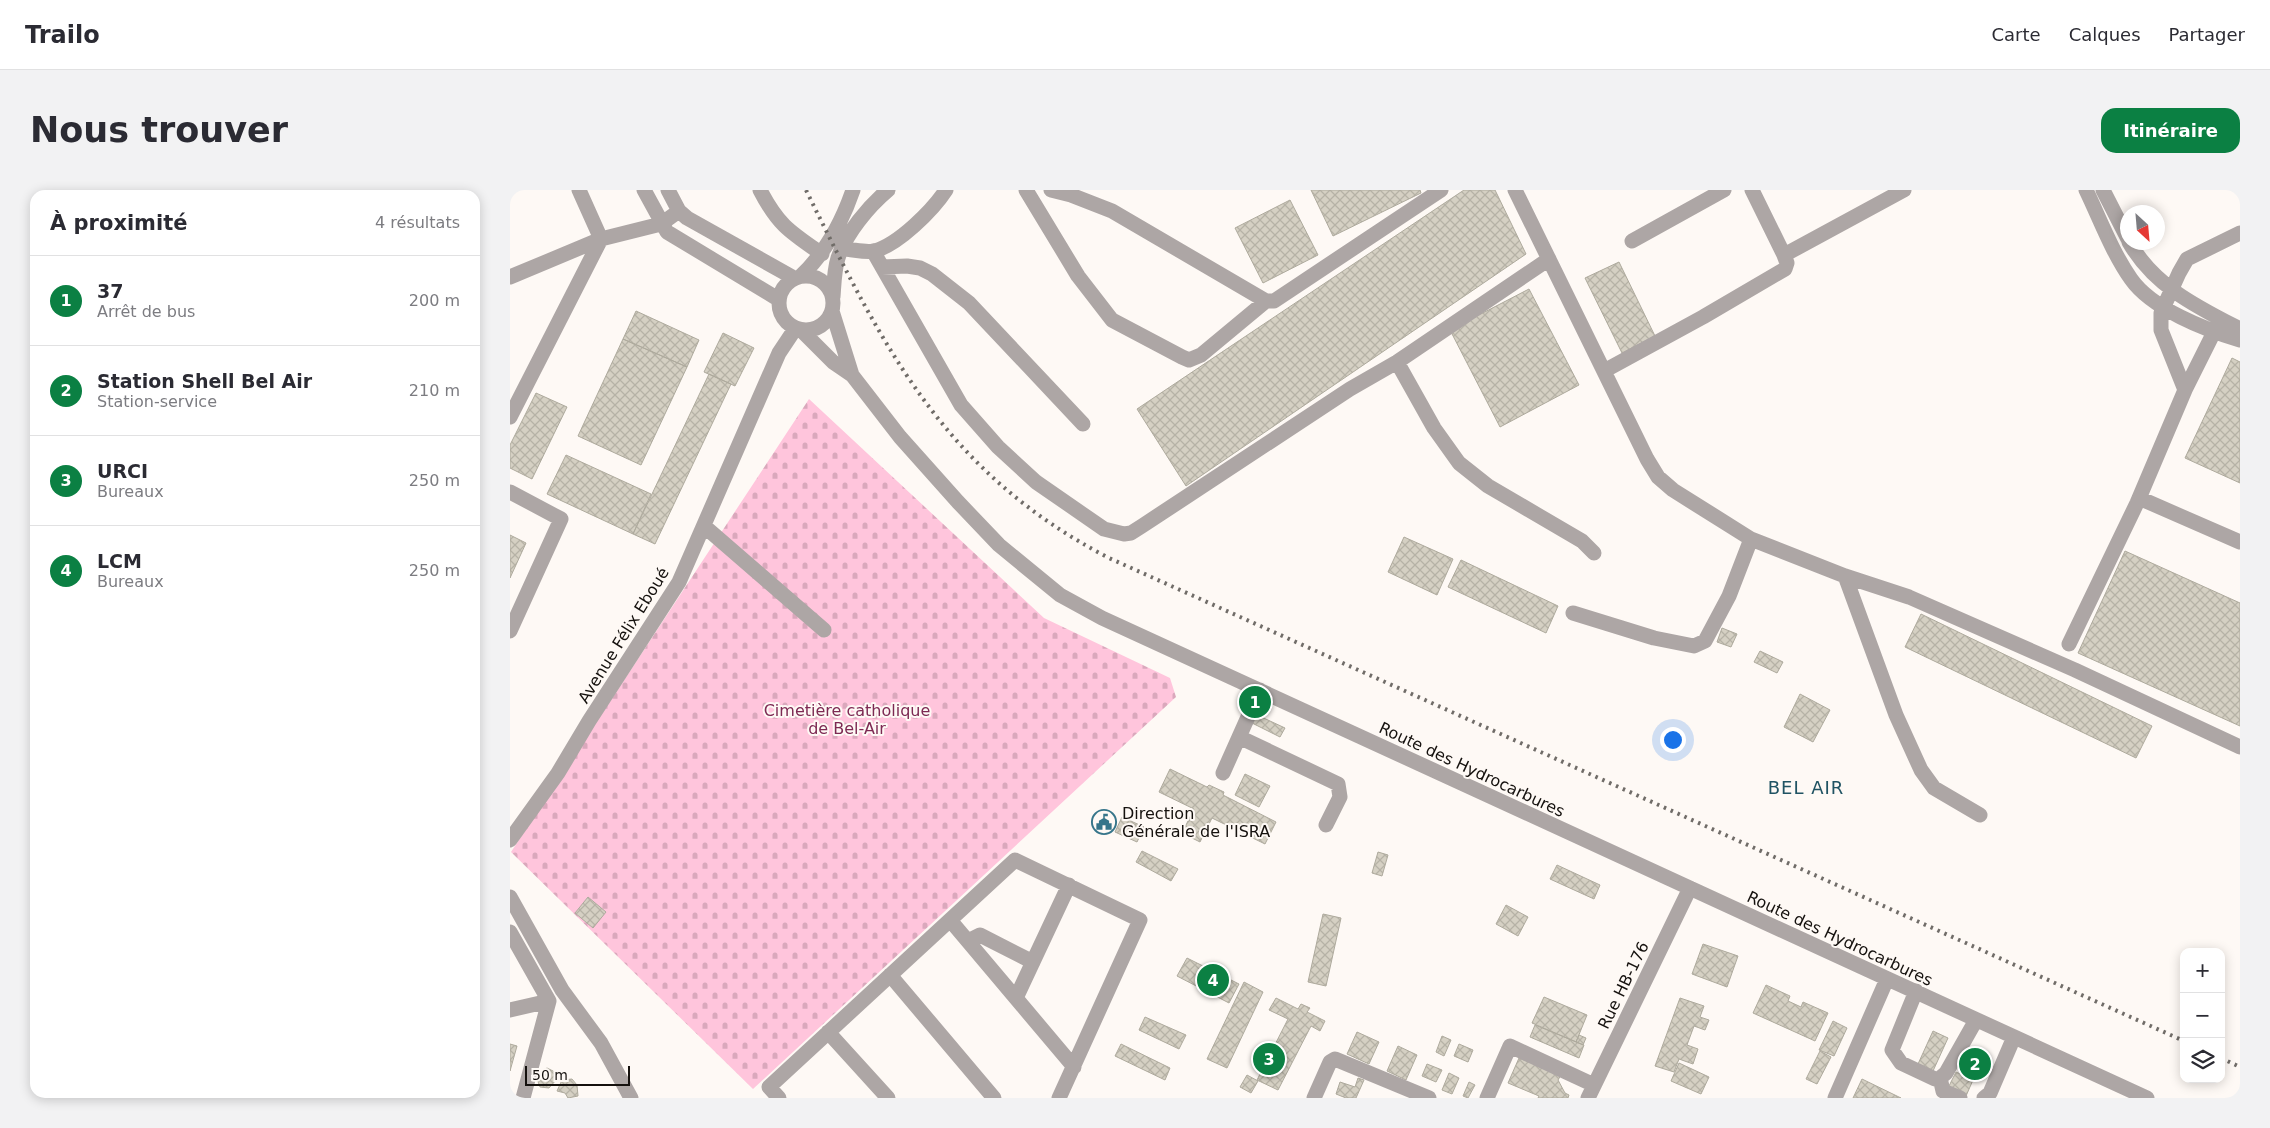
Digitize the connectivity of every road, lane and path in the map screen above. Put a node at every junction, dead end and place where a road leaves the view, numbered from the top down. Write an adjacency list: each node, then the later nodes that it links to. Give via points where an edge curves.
1 (578, 190): 21 (street)
2 (644, 190): 19 (street)
3 (668, 190): 17 (street)
4 (760, 190): 26 (street, via 784,228)
5 (854, 190): 26 (street)
6 (888, 190): 23 (street, via 867,211)
7 (946, 190): 25 (street, via 914,226)
8 (1026, 190): 34 (street, via 1078,276 1112,320 1182,357 1190,360 1200,355)
9 (1051, 190): 34 (street, via 1112,211)
10 (1440, 190): 34 (street, via 1281,298)
11 (1515, 190): 28 (street)
12 (1724, 190): 22 (street)
13 (1752, 190): 27 (street)
14 (1904, 190): 27 (street)
15 (2086, 190): 36 (street, via 2131,279)
16 (2103, 190): 18 (street)
17 (679, 211): 19 (street); 31 (street)
18 (2120, 223)
19 (661, 224): 21 (street); 33 (street, via 667,232)
20 (2240, 233): 32 (street, via 2188,259)
21 (601, 239): 30 (street); 45 (street)
22 (1632, 241)
23 (842, 249): 25 (street); 35 (street, via 835,268)
24 (2135, 250): 32 (street, via 2153,275)
25 (873, 251): 29 (street)
26 (822, 254): 31 (street)
27 (1784, 256): 42 (street, via 1787,263 1784,269)
28 (1549, 259): 41 (street); 42 (street)
29 (882, 267): 41 (street, via 961,405 998,447 1036,482 1104,529 1118,533 1131,533 1350,389); 46 (street, via 908,266 932,274 969,303)
30 (510, 277)
31 (798, 277): 33 (street, via 781,290); 35 (street, via 810,276 824,283)
32 (2171, 290): 36 (street); 37 (street, via 2201,310)
33 (778, 299): 38 (street, via 781,317)
34 (1266, 301)
35 (832, 304): 38 (street, via 824,324 809,331); 43 (street, Route des Hydrocarbures)
36 (2163, 307): 39 (street); 44 (street, via 2161,330)
37 (2240, 329)
38 (798, 330): 43 (street, Route des Hydrocarbures); 49 (street, Avenue Félix Eboué, via 779,353)
39 (2214, 332): 40 (street); 44 (street)
40 (2240, 340)
41 (1397, 362): 52 (street, via 1434,428 1459,463 1488,486 1582,541)
42 (1604, 371): 50 (street, via 1646,459 1658,477 1672,490)
43 (852, 376): 58 (street, Route des Hydrocarbures, via 900,437 958,502 999,545 1060,595 1102,618)
44 (2185, 390): 48 (street)
45 (510, 417)
46 (1083, 424)
47 (510, 492): 56 (street, via 561,519)
48 (2139, 498): 51 (street); 57 (street)
49 (704, 526): 55 (street); 64 (street, Avenue Félix Eboué, via 676,587 558,773)
50 (1751, 539): 53 (street); 54 (street, via 1729,596 1705,641 1694,646 1654,638)
51 (2240, 542)
52 (1594, 553)
53 (1844, 576): 60 (street, via 1909,597 1995,634); 62 (street, via 1896,715 1922,770 1934,788)
54 (1573, 613)
55 (824, 630)
56 (510, 631)
57 (2069, 644)
58 (1260, 690): 59 (street); 66 (street, Route des Hydrocarbures)
59 (1239, 737): 61 (street); 63 (street, via 1338,784 1340,797)
60 (2240, 747)
61 (1223, 772)
62 (1980, 814)
63 (1326, 825)
64 (510, 840)
65 (1069, 886): 68 (street, via 1015,860); 71 (street); 81 (street, via 1140,920)
66 (1690, 888): 73 (street, Route des Hydrocarbures); 83 (street, Rue HB-176)
67 (510, 896): 87 (street, via 562,990 601,1043)
68 (950, 920): 70 (street); 72 (street)
69 (510, 932): 76 (street)
70 (968, 941): 71 (street, via 980,935); 75 (street)
71 (1034, 962): 75 (street)
72 (890, 976): 79 (street); 85 (street)
73 (1887, 978): 74 (street, Route des Hydrocarbures); 94 (street)
74 (1916, 992): 78 (street, Route des Hydrocarbures); 82 (street, via 1892,1050 1901,1063)
75 (1016, 998): 81 (street)
76 (549, 1001): 77 (street); 86 (street)
77 (510, 1010)
78 (1976, 1020): 80 (street, Route des Hydrocarbures); 82 (street)
79 (828, 1032): 88 (street, via 769,1087); 89 (street)
80 (2014, 1037): 96 (street, via 1990,1093); 97 (street, Route des Hydrocarbures)
81 (1074, 1067): 90 (street)
82 (1940, 1078): 95 (street, via 1943,1091)
83 (1591, 1092): 93 (street, via 1510,1046)
84 (1406, 1094): 91 (street, via 1335,1059 1330,1062); 92 (street)
85 (987, 1095)
86 (523, 1098)
87 (631, 1098)
88 (779, 1098)
89 (888, 1098)
90 (1059, 1098)
91 (1314, 1098)
92 (1429, 1098)
93 (1487, 1098)
94 (1835, 1098)
95 (1960, 1098)
96 (1984, 1098)
97 (2147, 1098)

